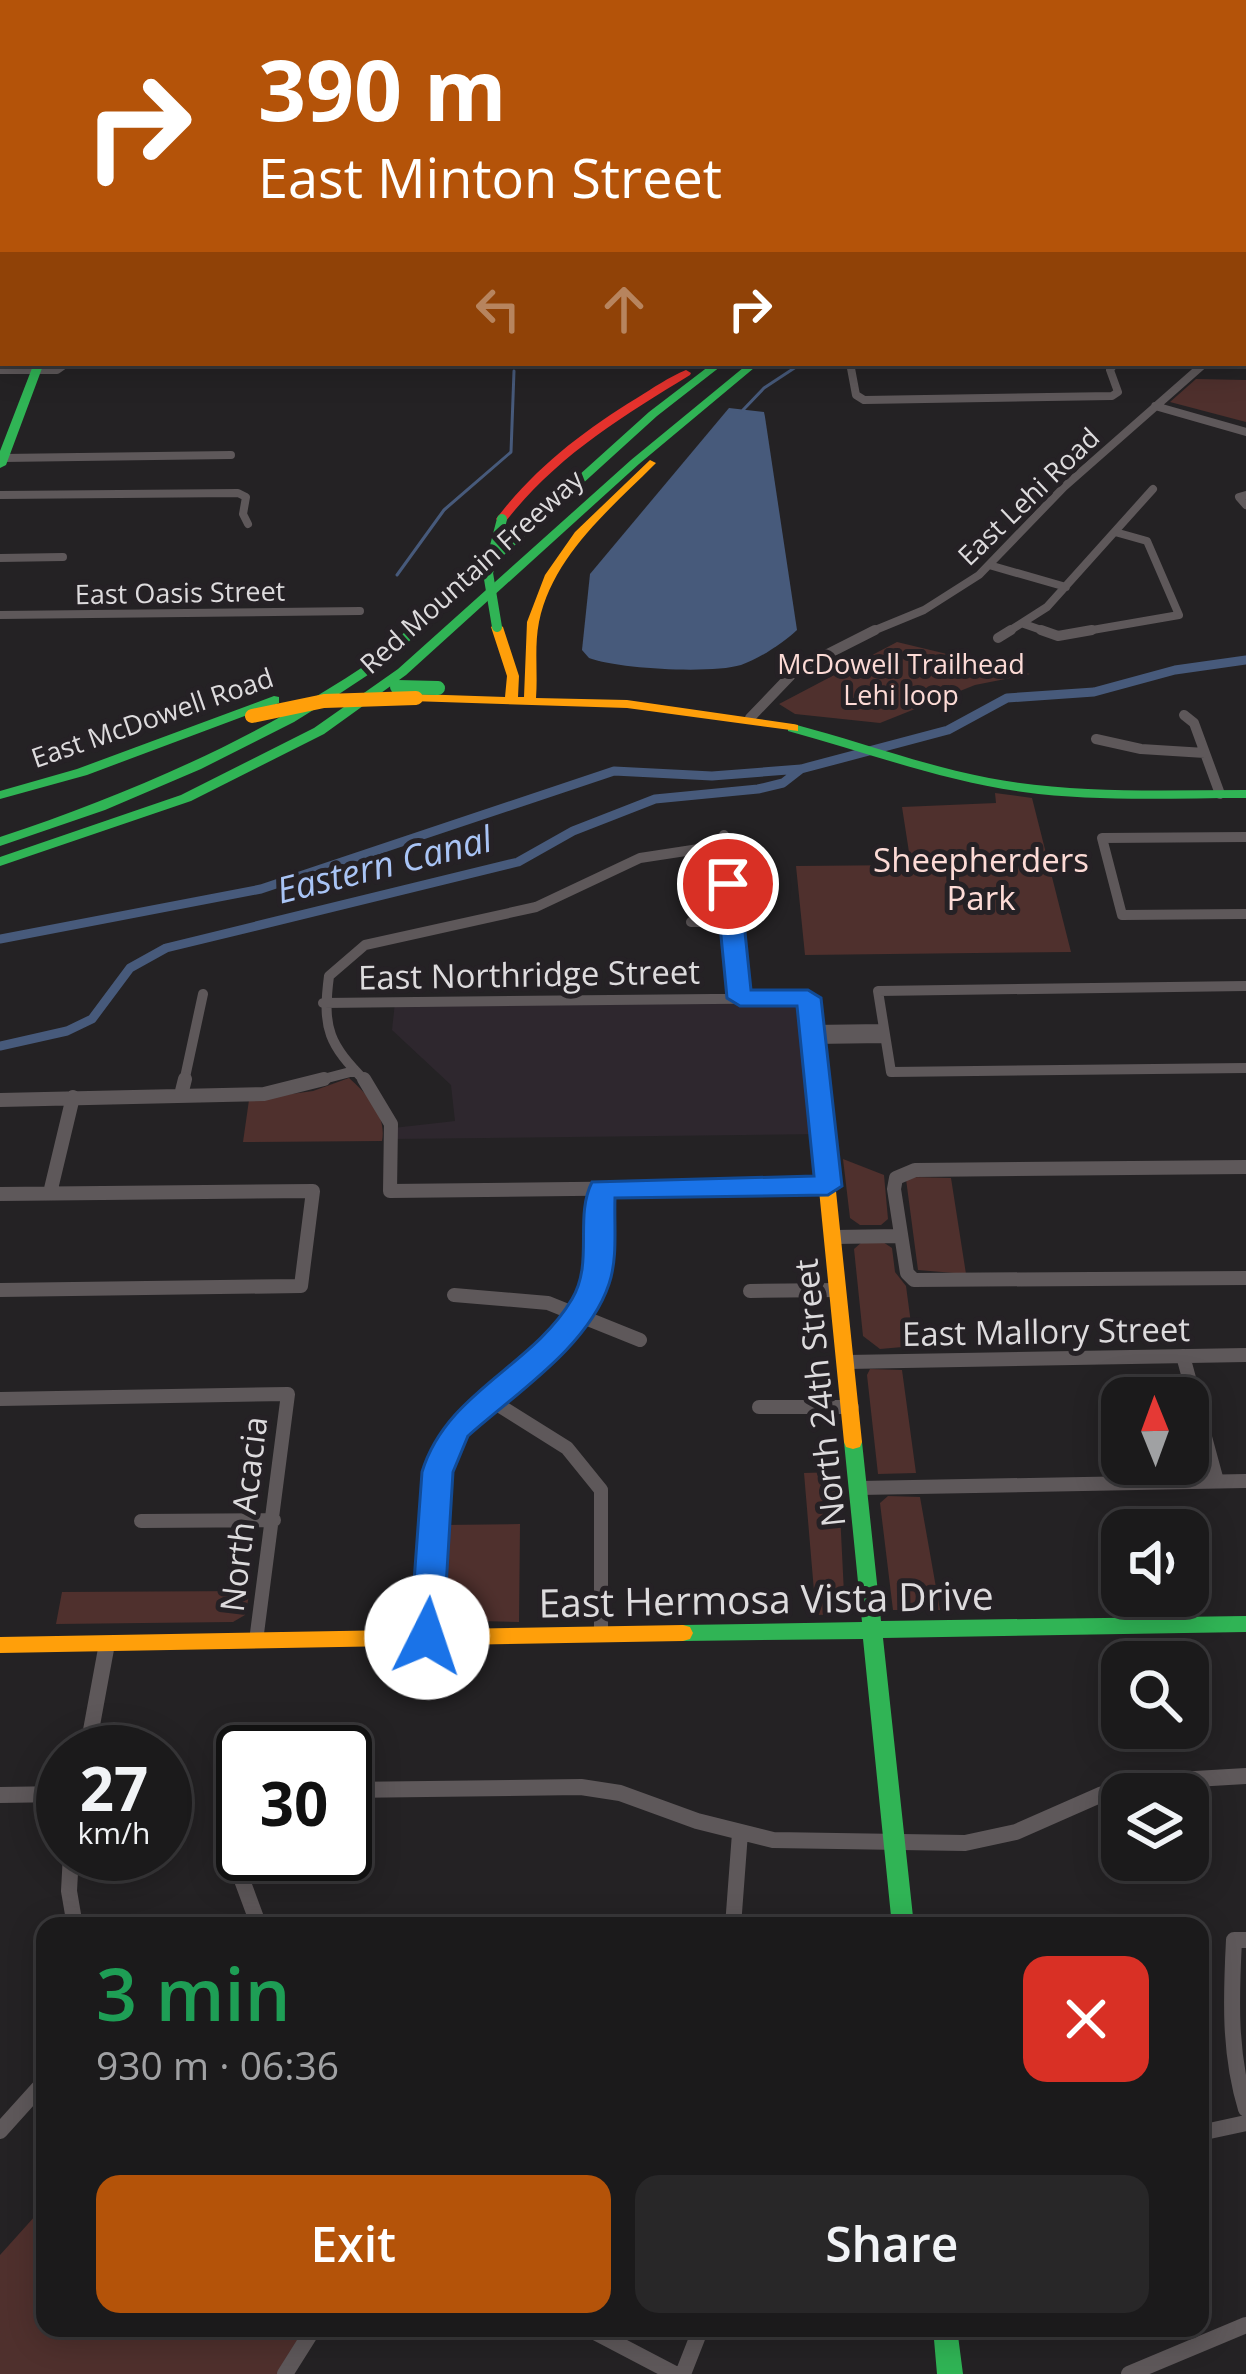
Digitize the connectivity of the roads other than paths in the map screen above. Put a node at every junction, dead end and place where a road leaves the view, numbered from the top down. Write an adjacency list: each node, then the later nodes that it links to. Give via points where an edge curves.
1 (38, 366): 8 (street); 12 (main road)
2 (697, 366): 25 (main road, bridge, via 561,452 502,519 487,578)
3 (716, 366): 35 (main road, Red Mountain Freeway, via 332,696 191,774)
4 (851, 366): 5 (street, via 864,400 1112,396)
5 (1112, 366)
6 (1202, 366): 9 (street, East Lehi Road)
7 (750, 367): 25 (main road, via 556,562 533,619); 36 (main road, Red Mountain Freeway, via 678,421 357,706 209,788)
8 (0, 370)
9 (1157, 405): 10 (street); 19 (street, East Lehi Road)
10 (1246, 428)
11 (232, 455): 12 (street)
12 (1, 461)
13 (1153, 489): 16 (street)
14 (0, 495): 15 (street, via 244,494)
15 (248, 524)
16 (1115, 532): 20 (street); 23 (street, via 1147,541 1179,615 1058,636)
17 (63, 556): 18 (street)
18 (0, 558)
19 (989, 565): 20 (street); 27 (street, East Lehi Road, via 924,610 796,670)
20 (1066, 587): 23 (street)
21 (360, 611): 22 (street, East Oasis Street)
22 (0, 615)
23 (1024, 624): 24 (street)
24 (998, 638)
25 (521, 693): 27 (main road, East McDowell Road, via 647,693); 32 (main road, East McDowell Road, bridge, via 359,688 274,700); 33 (main road, East McDowell Road, bridge, via 324,701 251,716 90,781)
26 (1184, 715): 29 (street)
27 (749, 718): 30 (main road, East McDowell Road, via 1031,789)
28 (1096, 739): 29 (street)
29 (1205, 753): 30 (street)
30 (1220, 794): 31 (main road, East McDowell Road)
31 (1246, 794)
32 (0, 795)
33 (0, 805)
34 (1246, 838): 37 (street, via 1102,838 1122,914)
35 (0, 842)
36 (0, 862)
37 (1246, 914)
38 (691, 922): 39 (street)
39 (731, 922): 42 (street); 44 (street, via 724,840 640,858 536,908 364,945 329,976)
40 (1246, 986): 46 (street, via 878,991)
41 (203, 994): 49 (street)
42 (740, 998): 43 (street, East Northridge Street); 44 (street, East Northridge Street)
43 (808, 998): 45 (main road, North 24th Street)
44 (323, 1003): 48 (street, via 328,1042)
45 (813, 1034): 46 (street); 53 (main road, North 24th Street)
46 (885, 1034): 47 (street, via 890,1072)
47 (1246, 1067)
48 (354, 1071): 49 (street, via 264,1094); 54 (street, via 393,1127 390,1191)
49 (181, 1095): 50 (street)
50 (73, 1097): 51 (street); 55 (street)
51 (0, 1100)
52 (1246, 1167): 57 (street, via 904,1172 894,1189)
53 (828, 1186): 54 (street); 58 (main road, North 24th Street)
54 (602, 1189): 64 (street, via 599,1264)
55 (50, 1193): 56 (street); 60 (street, via 313,1191 301,1286)
56 (0, 1194)
57 (901, 1236): 58 (street); 59 (street, via 914,1280)
58 (834, 1237): 62 (main road, North 24th Street)
59 (1246, 1278)
60 (0, 1290)
61 (750, 1291): 62 (street)
62 (839, 1291): 68 (main road, North 24th Street)
63 (454, 1295): 64 (street, via 522,1298)
64 (578, 1314): 65 (street); 70 (street)
65 (640, 1340)
66 (1246, 1355): 67 (street, East Mallory Street)
67 (1184, 1356): 68 (street, East Mallory Street); 75 (street)
68 (847, 1363): 71 (main road, North 24th Street)
69 (0, 1399): 78 (street, North Acacia, via 288,1394)
70 (489, 1399): 74 (street); 82 (street, via 592,1471 601,1490)
71 (852, 1407): 72 (street); 77 (main road, North 24th Street)
72 (759, 1408)
73 (437, 1429): 74 (street)
74 (453, 1435): 83 (street, via 438,1472)
75 (1216, 1481): 76 (street); 77 (street)
76 (1246, 1481)
77 (860, 1488): 81 (main road, North 24th Street)
78 (274, 1520): 79 (street); 84 (street, North Acacia)
79 (141, 1521)
80 (1246, 1624): 81 (main road, East Hermosa Vista Drive)
81 (873, 1629): 82 (main road, East Hermosa Vista Drive); 93 (main road, North 24th Street)
82 (602, 1634): 83 (main road, East Hermosa Vista Drive)
83 (427, 1637): 84 (main road, East Hermosa Vista Drive)
84 (256, 1641): 85 (main road, East Hermosa Vista Drive)
85 (106, 1643): 86 (main road, East Hermosa Vista Drive); 87 (street)
86 (0, 1645)
87 (92, 1725)
88 (1246, 1776): 93 (street, via 1144,1782 1016,1832 965,1843)
89 (372, 1790): 92 (street, via 581,1787)
90 (36, 1794): 91 (street)
91 (0, 1795)
92 (740, 1833): 93 (street); 98 (street)
93 (894, 1843): 99 (main road, North 24th Street)
94 (70, 1881): 96 (street)
95 (242, 1881): 97 (street)
96 (73, 1917)
97 (256, 1917)
98 (733, 1917)
99 (902, 1917)
100 (1240, 1940): 102 (street, via 1232,2072)
101 (36, 2091): 104 (street)
102 (1246, 2109)
103 (1246, 2123): 105 (street)
104 (0, 2131)
105 (1209, 2131)
106 (1246, 2325): 114 (street)
107 (308, 2337): 111 (street)
108 (605, 2337): 112 (street)
109 (697, 2337): 112 (street)
110 (946, 2337): 113 (main road)
111 (285, 2374)
112 (679, 2374)
113 (950, 2374)
114 (1129, 2374)

